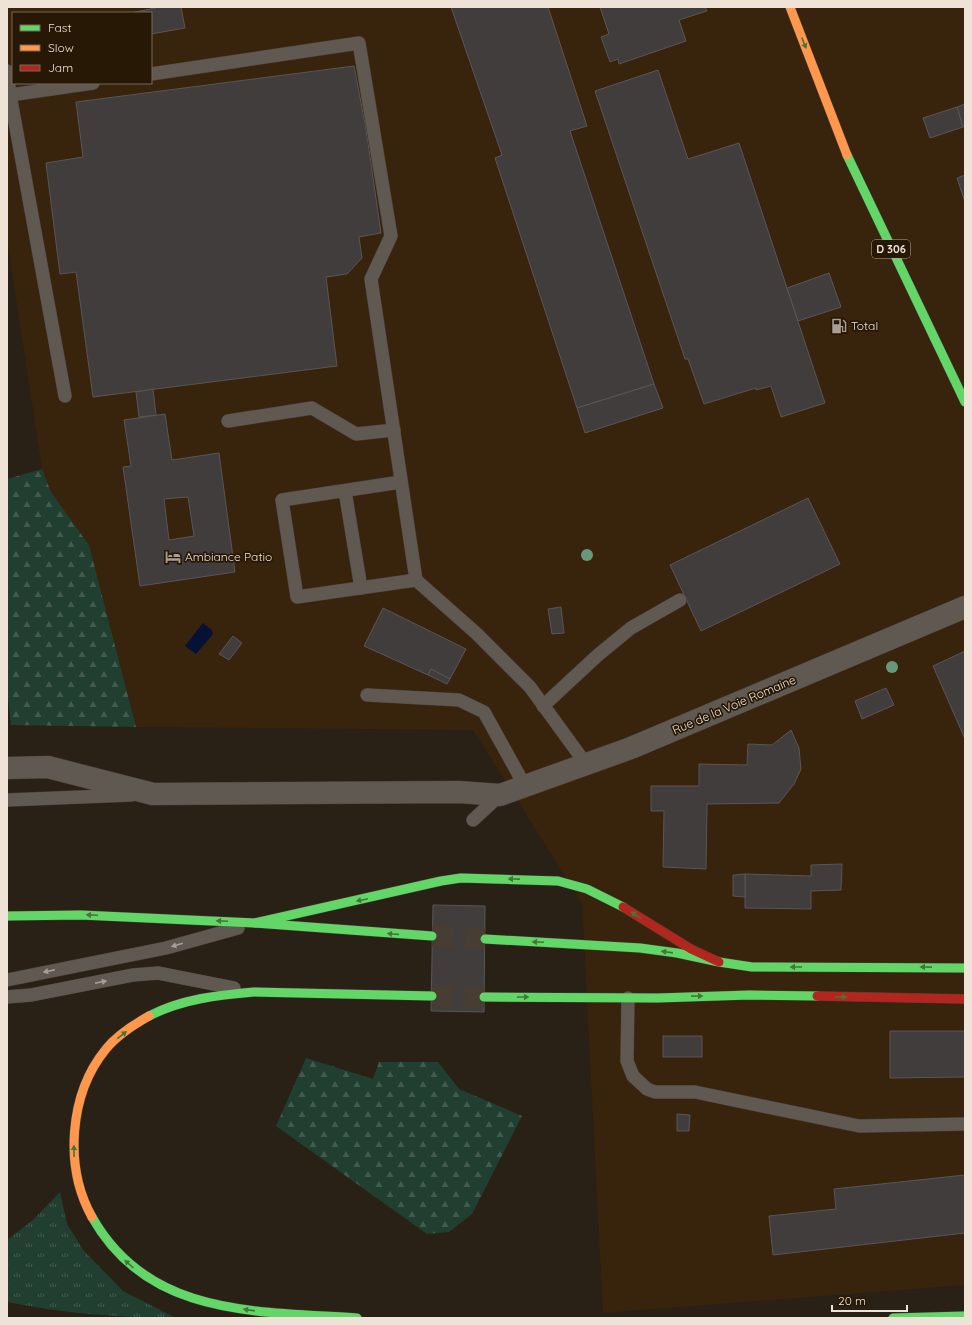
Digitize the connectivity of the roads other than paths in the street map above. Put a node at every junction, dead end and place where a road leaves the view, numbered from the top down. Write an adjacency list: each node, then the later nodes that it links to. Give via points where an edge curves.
1 (790, 7): 6 (main road, D 306, one-way to 6)
2 (812, 38): 6 (main road, D 306)
3 (7, 71): 7 (lane)
4 (152, 74): 11 (lane, via 359,43 391,236 371,279)
5 (86, 84): 7 (lane)
6 (824, 93): 9 (main road, D 306, via 848,158)
7 (10, 95): 8 (lane)
8 (65, 396)
9 (965, 402)
10 (228, 421): 11 (lane, via 312,408 356,434)
11 (394, 430): 12 (lane)
12 (402, 482): 13 (lane); 14 (lane)
13 (346, 491): 15 (lane); 15 (lane, via 282,500 296,597)
14 (416, 580): 15 (lane); 19 (lane, via 488,645 530,687)
15 (361, 588)
16 (680, 600): 19 (lane, via 631,628)
17 (965, 607): 20 (street, Rue de la Voie Romaine, via 632,748)
18 (367, 695): 22 (lane, via 459,700 484,712)
19 (544, 706): 20 (lane)
20 (586, 764): 22 (street, Rue de la Voie Romaine)
21 (7, 768): 23 (street, via 48,767)
22 (525, 786): 24 (street, Rue de la Voie Romaine)
23 (153, 794): 24 (street); 25 (lane)
24 (500, 794): 26 (lane)
25 (7, 800)
26 (473, 820)
27 (7, 916): 28 (main road, one-way to 27, via 81,915)
28 (255, 923): 29 (main road, one-way to 28); 31 (main road, one-way to 28, via 692,949 615,902 587,889 558,881 461,878); 33 (lane, one-way to 33, via 166,948)
29 (432, 936)
30 (485, 939): 31 (main road, one-way to 30, via 640,948)
31 (719, 962): 32 (main road, one-way to 31, via 752,967)
32 (965, 968)
33 (7, 980)
34 (254, 992): 35 (main road); 36 (lane, one-way to 34, via 31,996 158,973); 42 (main road, one-way to 34, via 251,1310 211,1304 176,1292 153,1282 119,1255 105,1239 83,1200 74,1157 77,1115 89,1076 111,1044 138,1023 179,1003 198,998)
35 (432, 996)
36 (7, 997)
37 (484, 997): 38 (main road, one-way to 38)
38 (628, 998): 39 (main road, one-way to 39, via 750,995); 40 (lane, via 627,1061 633,1076 646,1089 655,1092 695,1092 859,1126)
39 (965, 999)
40 (965, 1124)
41 (965, 1316): 43 (main road)
42 (357, 1318)
43 (893, 1318)

